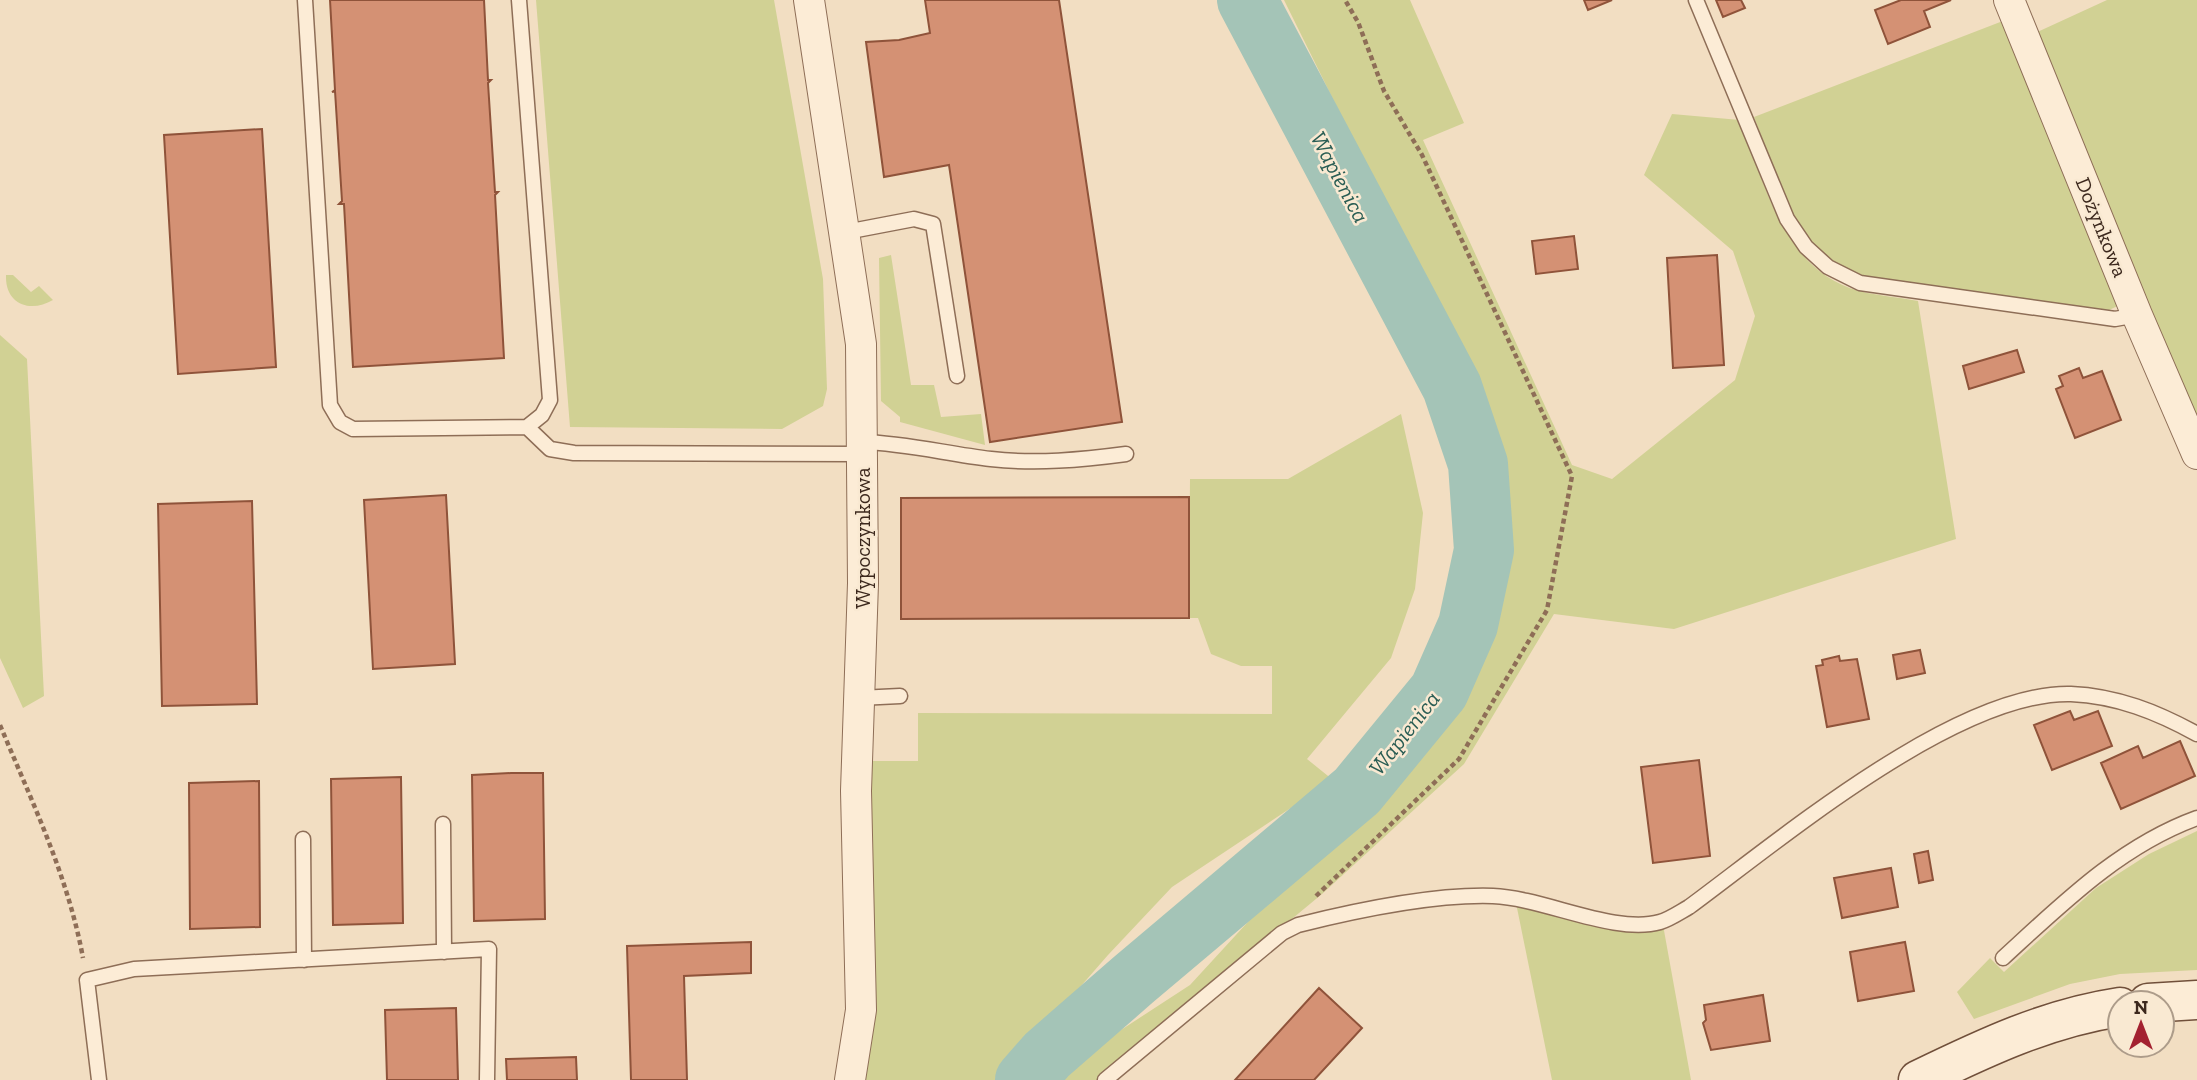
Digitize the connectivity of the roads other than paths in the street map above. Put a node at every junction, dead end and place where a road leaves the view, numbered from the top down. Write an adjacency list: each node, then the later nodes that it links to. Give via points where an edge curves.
1 (305, 0): 9 (lane, via 330,405 340,422 352,429)
2 (519, 0): 9 (lane, via 550,378 550,400)
3 (809, 0): 6 (street, Wypoczynkowa)
4 (1696, 0): 7 (lane, via 1787,219 1806,247 1828,267 1860,283 1967,300 2115,318)
5 (2009, 0): 7 (street, Dożynkowa)
6 (846, 232): 8 (lane, via 914,219 933,223); 10 (street, Wypoczynkowa, via 861,344)
7 (2137, 315): 12 (street, Dożynkowa)
8 (957, 376)
9 (527, 428): 10 (lane, via 550,449 574,453)
10 (862, 448): 11 (lane, via 900,443 991,459 1069,462); 14 (street, Wypoczynkowa)
11 (1126, 454)
12 (2197, 454)
13 (900, 696): 14 (lane)
14 (859, 698): 27 (street, Wypoczynkowa, via 856,791 861,1010)
15 (2197, 734): 28 (lane, via 2157,712 2108,698 2069,694 1995,709 1861,781 1689,907 1661,922 1611,922 1534,901 1493,896 1456,897 1298,925 1282,933)
16 (2197, 818): 20 (lane, via 2141,844 2087,882)
17 (443, 824): 19 (lane)
18 (303, 839): 21 (lane)
19 (444, 952): 21 (lane); 26 (lane, via 489,949)
20 (2003, 958)
21 (304, 960): 25 (lane, via 134,969 87,980)
22 (2197, 1000): 23 (street)
23 (2176, 1001)
24 (2106, 1010): 29 (street, via 2002,1039)
25 (99, 1080)
26 (487, 1080)
27 (850, 1080)
28 (1105, 1080)
29 (1918, 1080)

